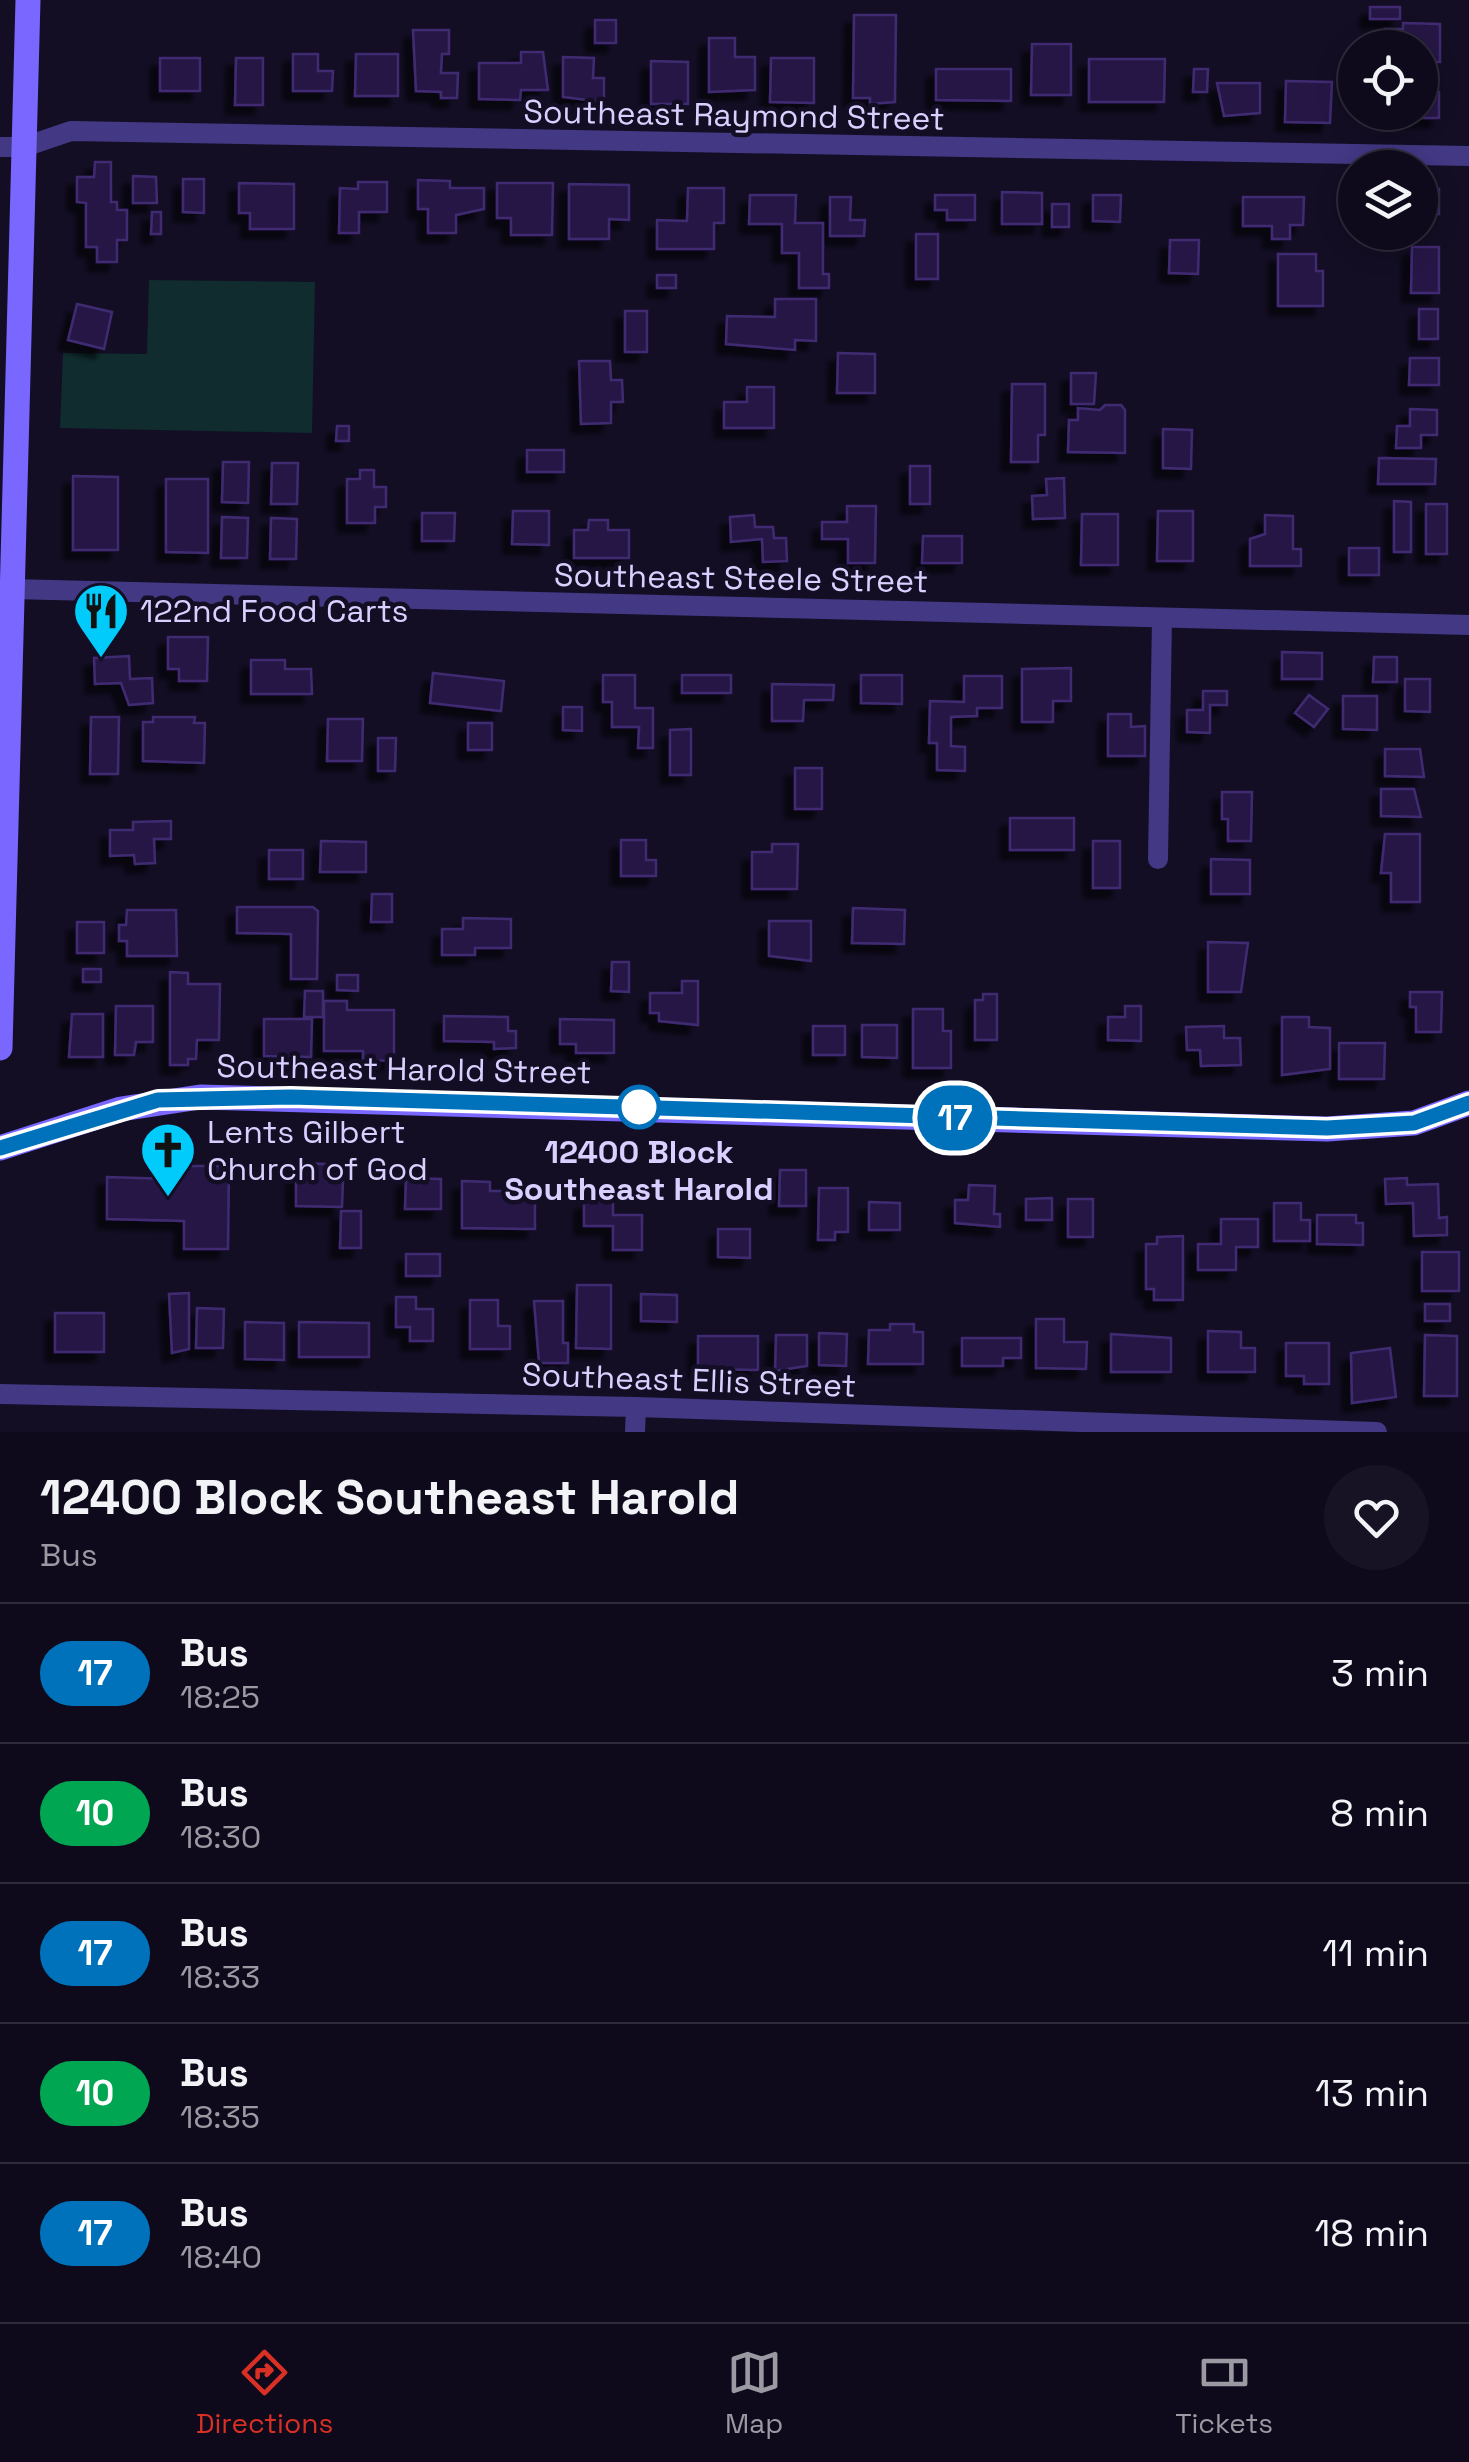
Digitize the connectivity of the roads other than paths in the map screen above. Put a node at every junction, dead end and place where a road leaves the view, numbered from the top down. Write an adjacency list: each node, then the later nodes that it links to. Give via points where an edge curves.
1 (28, 0): 2 (street)
2 (12, 146): 3 (street, Southeast Raymond Street, via 70,132); 4 (street)
3 (1469, 156)
4 (11, 589): 5 (street, Southeast Steele Street); 8 (street)
5 (1162, 618): 6 (street, Southeast Steele Street); 7 (street)
6 (1469, 625)
7 (1158, 859)
8 (0, 1048)
9 (1469, 1104): 10 (street, Southeast Harold Street, via 1414,1123 1327,1128 213,1097 140,1104)
10 (0, 1148)
11 (0, 1394): 12 (street, Southeast Ellis Street)
12 (636, 1407): 13 (street); 14 (street, Southeast Ellis Street)
13 (635, 1432)
14 (1377, 1432)

